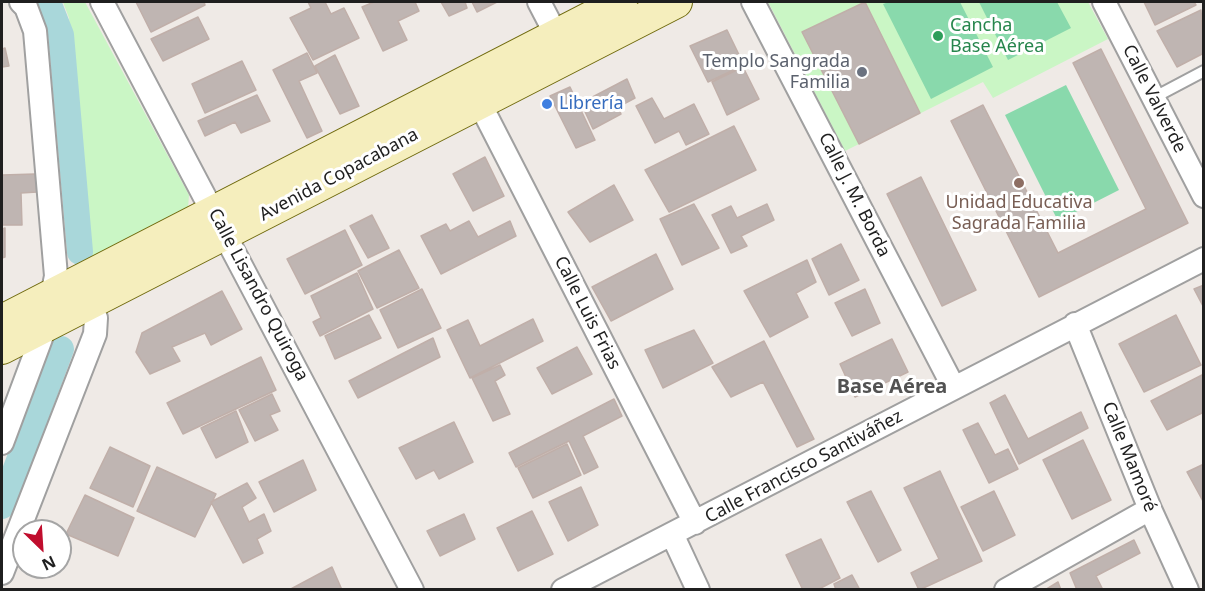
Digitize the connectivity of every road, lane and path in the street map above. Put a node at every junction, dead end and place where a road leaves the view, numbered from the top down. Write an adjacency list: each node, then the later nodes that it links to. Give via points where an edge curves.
1 (21, 2): 15 (street, via 35,31 56,276)
2 (102, 2): 13 (street, Calle Lisandro Quiroga)
3 (539, 2): 8 (street)
4 (621, 2): 8 (main road, Avenida Copacabana)
5 (676, 2): 8 (main road, Avenida Copacabana)
6 (753, 2): 20 (street, Calle J. M. Borda)
7 (1104, 2): 10 (street, Calle Valverde)
8 (562, 46): 11 (main road, Avenida Copacabana); 13 (main road, Avenida Copacabana)
9 (1203, 71): 10 (lane)
10 (1153, 98): 12 (street, Calle Valverde)
11 (479, 102): 13 (main road, Avenida Copacabana); 23 (street, Calle Luis Frias)
12 (1203, 196)
13 (221, 223): 15 (main road, Avenida Copacabana); 26 (street, Calle Lisandro Quiroga)
14 (1203, 259): 17 (street, Calle Francisco Santiváñez)
15 (74, 294): 16 (main road, Avenida Copacabana); 18 (main road, Avenida Copacabana); 25 (street, via 96,318 95,334)
16 (2, 321)
17 (1075, 324): 20 (street, Calle Francisco Santiváñez); 22 (street, Calle Mamoré)
18 (46, 325): 19 (main road, Avenida Copacabana); 21 (street)
19 (2, 348)
20 (954, 388): 23 (street, Calle Francisco Santiváñez)
21 (2, 443)
22 (1150, 509): 29 (street); 30 (street, Calle Mamoré)
23 (695, 523): 24 (street, Calle Francisco Santiváñez)
24 (672, 534): 27 (street, Calle Francisco Santiváñez); 28 (street)
25 (2, 573)
26 (412, 590)
27 (563, 590)
28 (698, 590)
29 (1006, 590)
30 (1187, 590)

